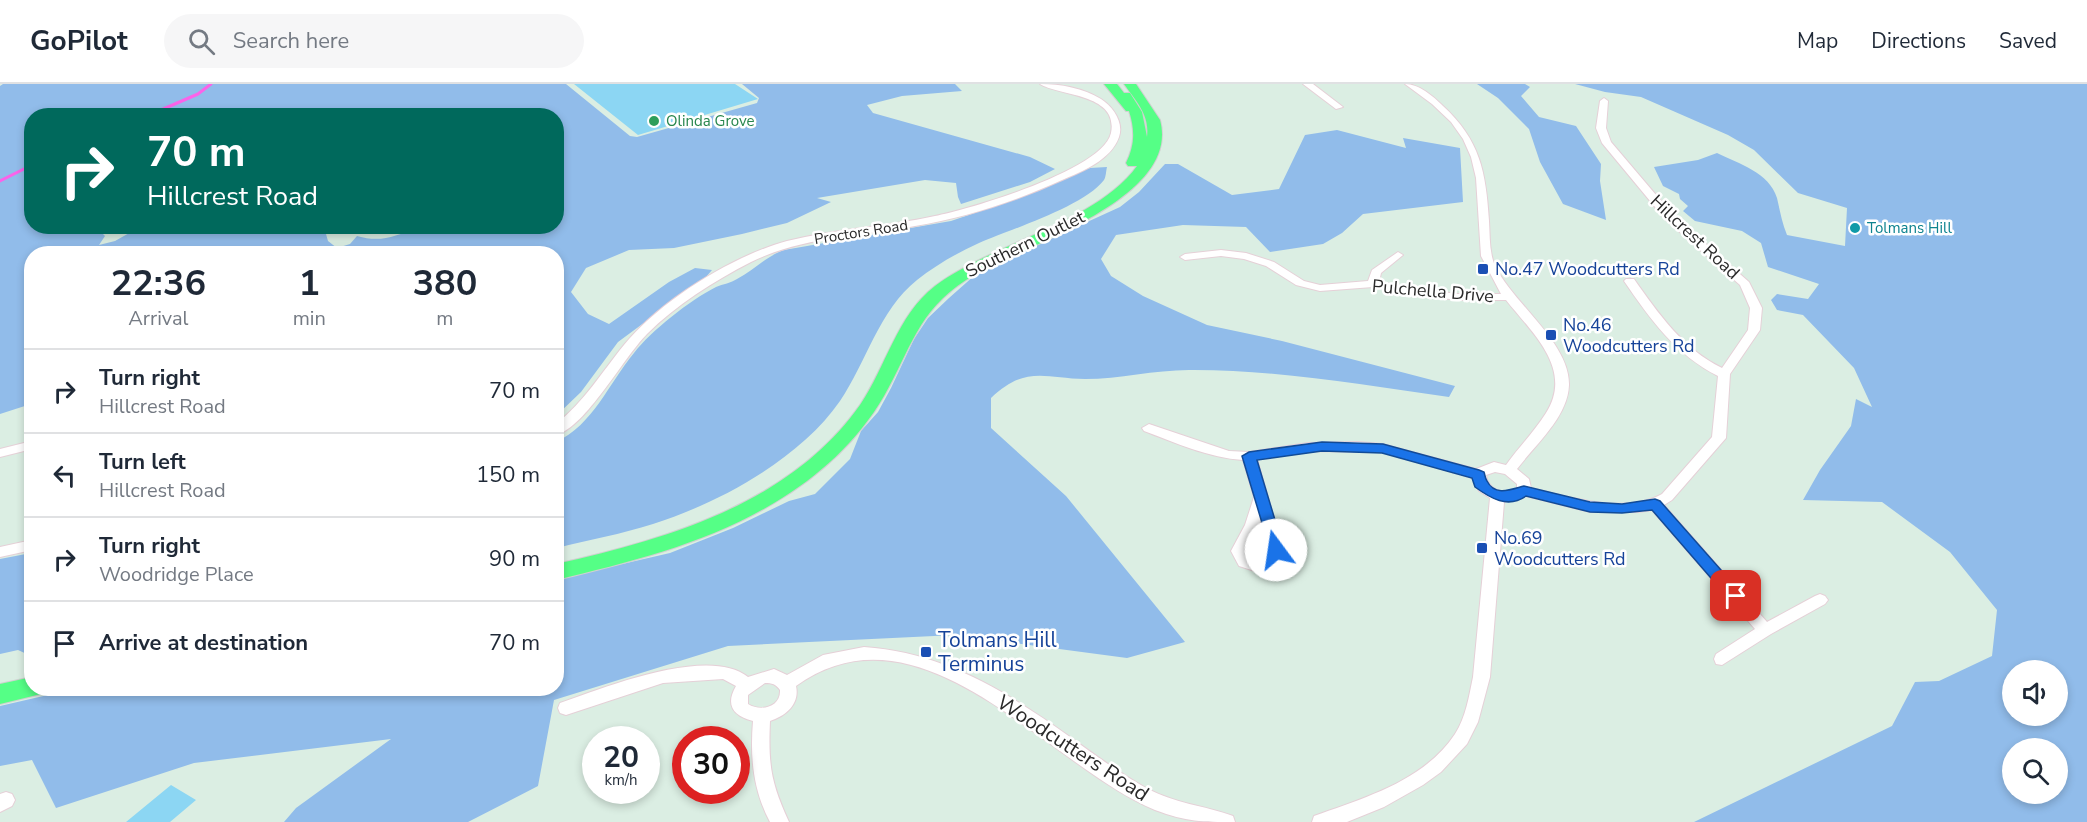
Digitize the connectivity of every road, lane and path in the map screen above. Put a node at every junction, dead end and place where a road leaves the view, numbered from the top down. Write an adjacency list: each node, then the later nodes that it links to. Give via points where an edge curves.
1 (1044, 84): 17 (street, Proctors Road, via 1090,97 1111,112 1116,129 1104,153 1062,175 963,212 797,243 745,261 697,290 640,334 584,407)
2 (1110, 84): 10 (highway)
3 (1116, 84): 10 (highway, Southern Outlet)
4 (1130, 84): 10 (highway, Southern Outlet)
5 (1137, 84): 10 (highway, via 1148,101)
6 (1307, 84): 9 (street)
7 (1409, 84): 15 (street, via 1445,111 1473,148 1483,180 1486,256)
8 (1604, 101): 16 (street, Hillcrest Road, via 1601,129 1611,150 1670,218 1737,275 1751,293 1756,308 1754,330)
9 (1339, 107)
10 (1144, 114): 30 (highway, Southern Outlet, via 1140,149 1120,181 1088,205 967,261 923,292 894,329 842,420 792,467 738,500 689,523); 31 (highway, Southern Outlet, via 1155,132 1154,146 1136,179 1094,211 986,261 939,291 909,328 868,407 812,467 763,501 699,532 633,554)
11 (1398, 255): 14 (street, via 1376,272)
12 (1185, 257): 14 (street, Pulchella Drive, via 1221,253 1246,256 1312,287)
13 (1630, 281): 16 (street, via 1659,324 1704,365)
14 (1373, 284): 15 (street, Pulchella Drive, via 1456,297)
15 (1509, 297): 22 (street, via 1548,343 1564,384 1555,410)
16 (1724, 374): 27 (street, Hillcrest Road, via 1719,438 1667,497)
17 (564, 424)
18 (1149, 428): 21 (street, via 1209,450)
19 (24, 447): 20 (street)
20 (0, 453)
21 (1249, 456): 23 (street, via 1308,447 1383,448); 26 (street)
22 (1509, 470): 23 (street, via 1487,468); 24 (street, via 1520,477)
23 (1479, 475): 25 (street, via 1480,484)
24 (1524, 491): 25 (street, via 1516,496); 27 (street, via 1590,507)
25 (1497, 496): 45 (street, via 1486,637 1477,697 1466,730 1447,756 1407,785 1366,806)
26 (1260, 498)
27 (1655, 504): 33 (street)
28 (24, 546): 29 (street)
29 (0, 552)
30 (564, 558)
31 (564, 570)
32 (1820, 600): 33 (street)
33 (1765, 630): 34 (street)
34 (1722, 659)
35 (24, 676): 36 (highway)
36 (0, 680)
37 (787, 684): 38 (street, via 780,678 766,676); 42 (street, via 789,693 783,706); 44 (street, Woodcutters Road, via 814,666 850,655 876,654 920,662 1020,711 1141,795 1179,811)
38 (746, 685): 41 (street, via 735,675 723,672 663,676); 42 (street, via 740,697 742,708)
39 (24, 689): 40 (highway)
40 (0, 694)
41 (566, 708)
42 (762, 716): 43 (street, via 763,785)
43 (780, 822)
44 (1226, 822)
45 (1321, 822)

